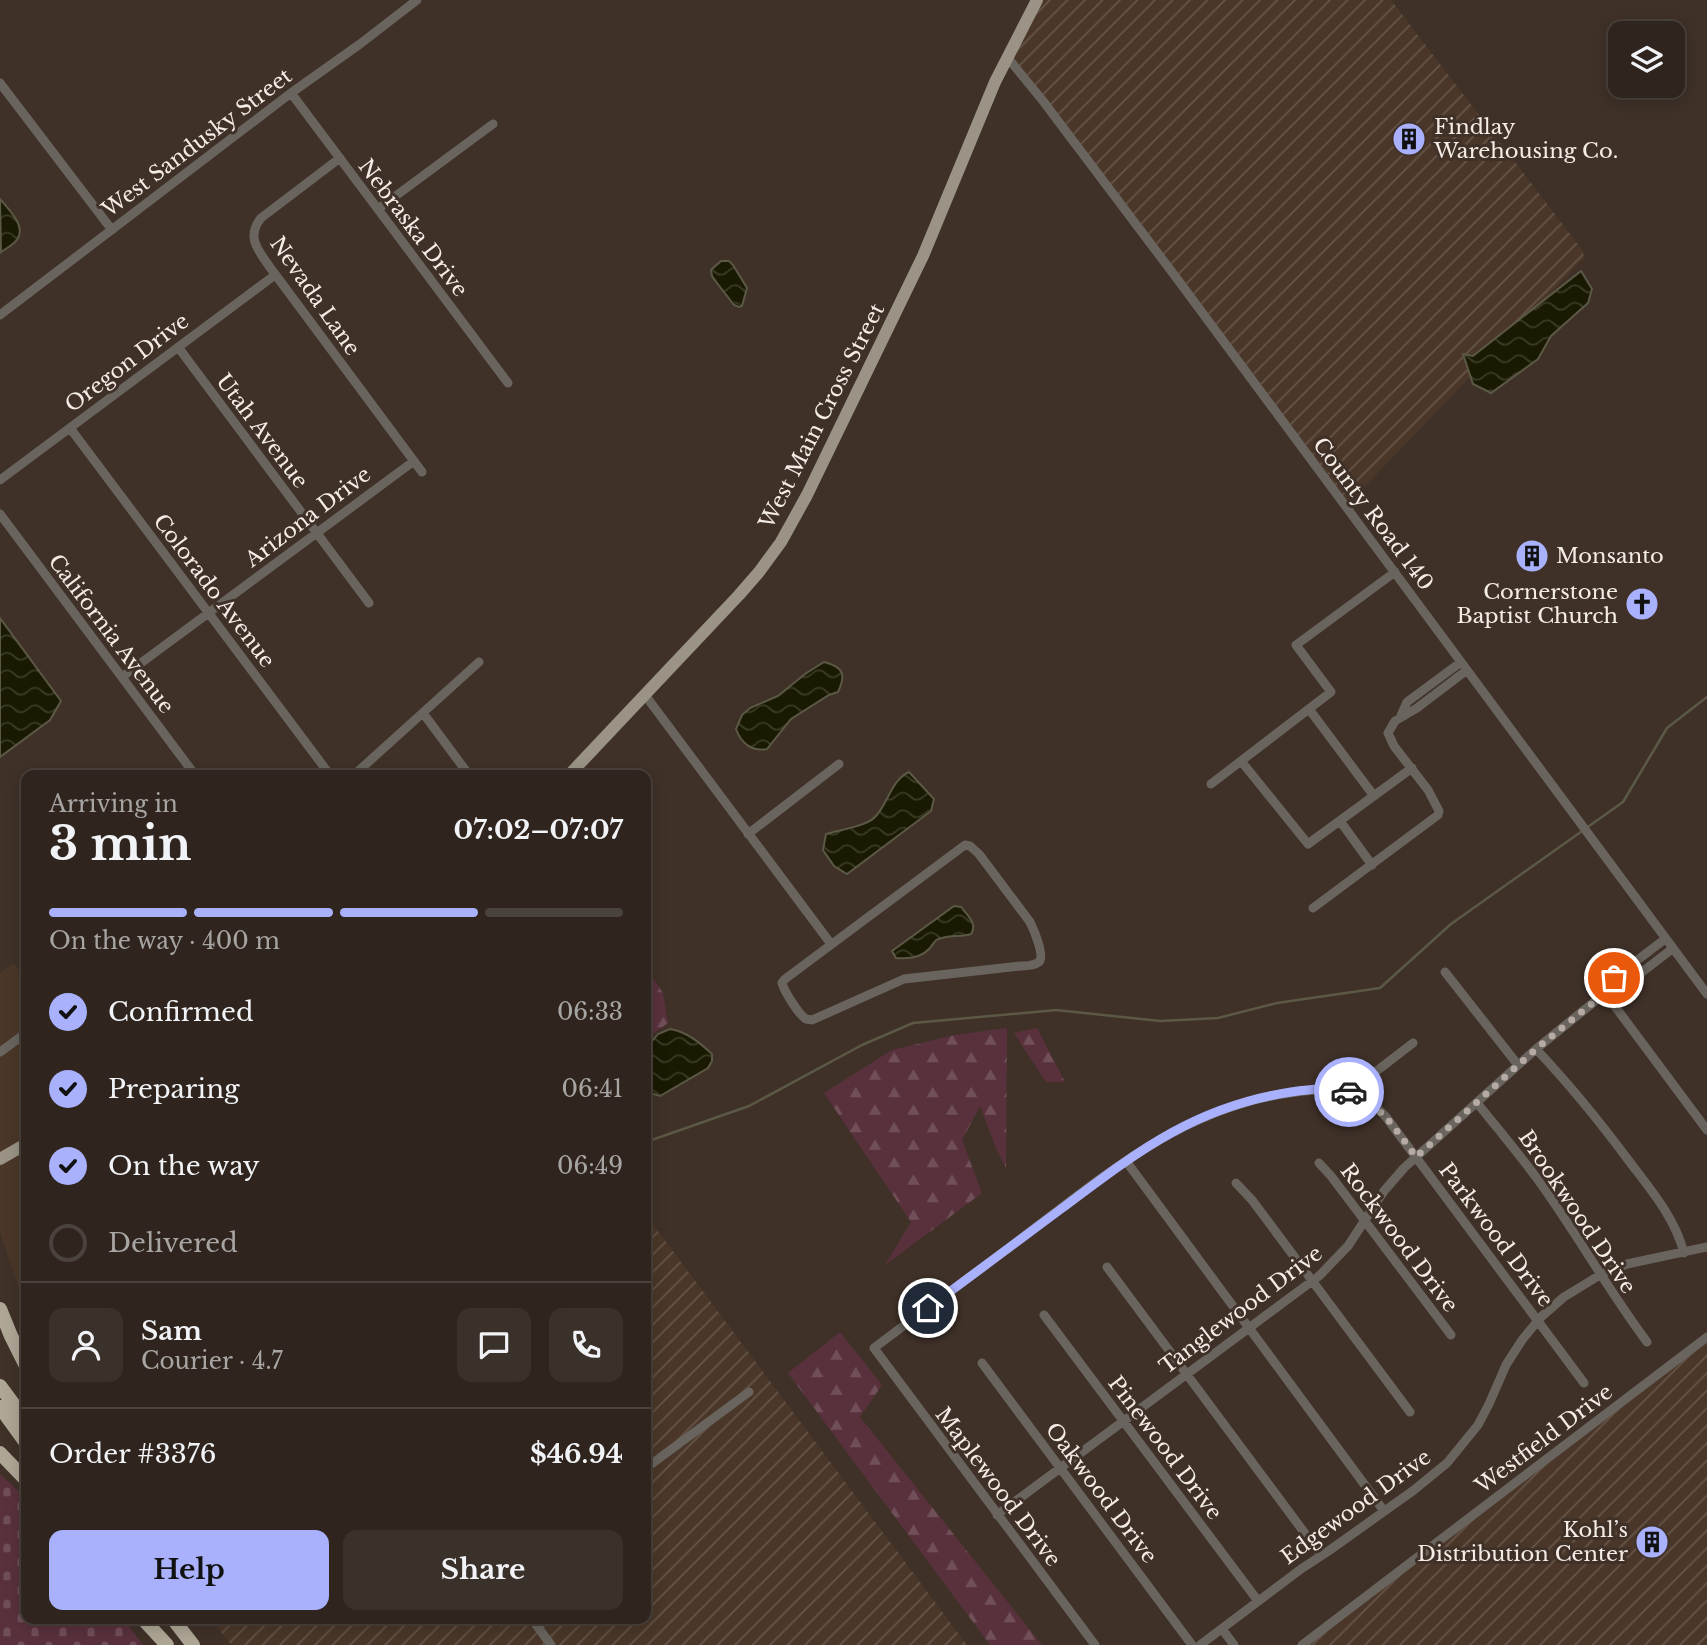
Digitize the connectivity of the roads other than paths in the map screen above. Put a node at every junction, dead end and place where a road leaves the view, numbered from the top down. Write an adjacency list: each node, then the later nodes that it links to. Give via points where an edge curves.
1 (417, 0): 5 (street, West Sandusky Street)
2 (1037, 0): 3 (main road, West Main Cross Street)
3 (1007, 57): 20 (street, County Road 140); 26 (main road, West Main Cross Street, via 923,256 793,522 753,580)
4 (0, 83): 9 (street)
5 (292, 93): 7 (street, Nebraska Drive); 9 (street, West Sandusky Street)
6 (493, 124): 8 (street)
7 (340, 158): 8 (street, Nebraska Drive); 10 (street, Nevada Lane, via 255,226 256,245)
8 (378, 209): 13 (street, Nebraska Drive)
9 (112, 230): 11 (street, West Sandusky Street)
10 (275, 275): 12 (street, Oregon Drive); 15 (street, Nevada Lane)
11 (0, 315)
12 (178, 347): 14 (street, Oregon Drive); 19 (street, Utah Avenue)
13 (508, 383)
14 (70, 428): 17 (street, Oregon Drive); 22 (street, Colorado Avenue)
15 (414, 461): 16 (street, Nevada Lane); 19 (street, Arizona Drive)
16 (422, 472)
17 (0, 480)
18 (0, 514): 25 (street, California Avenue)
19 (316, 533): 21 (street, Utah Avenue); 22 (street, Arizona Drive)
20 (1395, 572): 24 (street, County Road 140); 27 (street, via 1296,645 1331,692)
21 (369, 603)
22 (209, 613): 25 (street, Arizona Drive); 33 (street, Colorado Avenue)
23 (479, 662): 28 (street)
24 (1464, 666): 31 (street, via 1407,702 1388,733); 43 (street, County Road 140)
25 (122, 677): 32 (street, California Avenue)
26 (645, 695): 36 (main road, West Main Cross Street); 40 (street)
27 (1309, 709): 29 (street); 38 (street)
28 (423, 713): 34 (street); 35 (street)
29 (1241, 761): 37 (street); 39 (street, via 1308,844)
30 (839, 764): 40 (street)
31 (1412, 768): 38 (street); 41 (street, via 1438,815)
32 (191, 770)
33 (326, 770)
34 (360, 770)
35 (465, 770)
36 (574, 770)
37 (1211, 784)
38 (1374, 796): 39 (street)
39 (1340, 821): 41 (street)
40 (748, 834): 44 (street)
41 (1372, 865): 42 (street)
42 (1313, 908)
43 (1665, 939): 45 (street, County Road 140); 47 (street, Tanglewood Drive, via 1614,978)
44 (831, 944): 44 (street, via 782,983 807,1020 904,979 1021,967 1036,964 1041,957 1030,922 979,854 965,845)
45 (1672, 948): 47 (street, Tanglewood Drive, via 1624,986); 48 (street, County Road 140)
46 (1445, 972): 53 (street)
47 (1605, 993): 51 (street, Tanglewood Drive); 56 (street)
48 (1707, 994)
49 (21, 1037): 52 (street)
50 (1413, 1043): 54 (street, via 1374,1073)
51 (1536, 1049): 53 (street, Tanglewood Drive); 65 (street, via 1586,1103 1648,1186 1679,1235)
52 (0, 1052)
53 (1518, 1065): 55 (street, Tanglewood Drive)
54 (1356, 1094): 58 (street, Parkwood Drive, via 1378,1108); 60 (street, Parkwood Drive, via 1322,1089 1245,1102 1178,1129)
55 (1477, 1103): 58 (street, Tanglewood Drive); 67 (street, Brookwood Drive, via 1540,1183)
56 (1707, 1130)
57 (21, 1147): 59 (main road)
58 (1416, 1157): 63 (street, Tanglewood Drive, via 1384,1191); 71 (street, Parkwood Drive)
59 (0, 1159)
60 (1126, 1161): 72 (street); 76 (street, Parkwood Drive)
61 (1319, 1163): 63 (street, Rockwood Drive)
62 (1236, 1183): 68 (street)
63 (1365, 1221): 68 (street, Tanglewood Drive, via 1340,1255); 73 (street, Rockwood Drive)
64 (1707, 1247): 65 (street, Edgewood Drive)
65 (1684, 1253): 67 (street, Edgewood Drive, via 1638,1261)
66 (1107, 1267): 79 (street)
67 (1600, 1275): 71 (street, Edgewood Drive, via 1564,1297); 75 (street, Brookwood Drive)
68 (1312, 1281): 72 (street, Tanglewood Drive); 84 (street)
69 (0, 1309): 77 (highway)
70 (1044, 1315): 86 (street, Pinewood Drive)
71 (1538, 1321): 80 (street, Parkwood Drive); 92 (street, Edgewood Drive, via 1512,1355 1467,1440 1433,1475)
72 (1249, 1328): 79 (street, Tanglewood Drive); 92 (street)
73 (1451, 1335)
74 (1707, 1336): 110 (street, Westfield Drive)
75 (1647, 1342)
76 (874, 1349): 93 (street, Maplewood Drive)
77 (21, 1356)
78 (982, 1363): 90 (street, Oakwood Drive)
79 (1186, 1374): 86 (street, Tanglewood Drive); 94 (street)
80 (1584, 1383)
81 (0, 1386): 85 (highway)
82 (749, 1392): 89 (street)
83 (0, 1407): 87 (highway)
84 (1410, 1412)
85 (21, 1414)
86 (1123, 1421): 90 (street, Tanglewood Drive); 95 (street, Pinewood Drive)
87 (21, 1436)
88 (0, 1452): 91 (highway)
89 (651, 1464)
90 (1060, 1468): 93 (street, Tanglewood Drive); 107 (street, Oakwood Drive)
91 (21, 1475)
92 (1384, 1511): 94 (street, Edgewood Drive)
93 (997, 1515): 106 (street, Maplewood Drive)
94 (1321, 1555): 95 (street, Edgewood Drive)
95 (1258, 1601): 101 (street, Edgewood Drive)
96 (148, 1624): 102 (highway)
97 (161, 1624): 103 (highway)
98 (177, 1624): 104 (highway)
99 (182, 1624): 104 (highway)
100 (535, 1624): 105 (street)
101 (1222, 1629): 108 (street, Edgewood Drive); 109 (street)
102 (167, 1645)
103 (177, 1645)
104 (194, 1645)
105 (551, 1645)
106 (1095, 1645)
107 (1192, 1645)
108 (1200, 1645)
109 (1234, 1645)
110 (1302, 1645)

